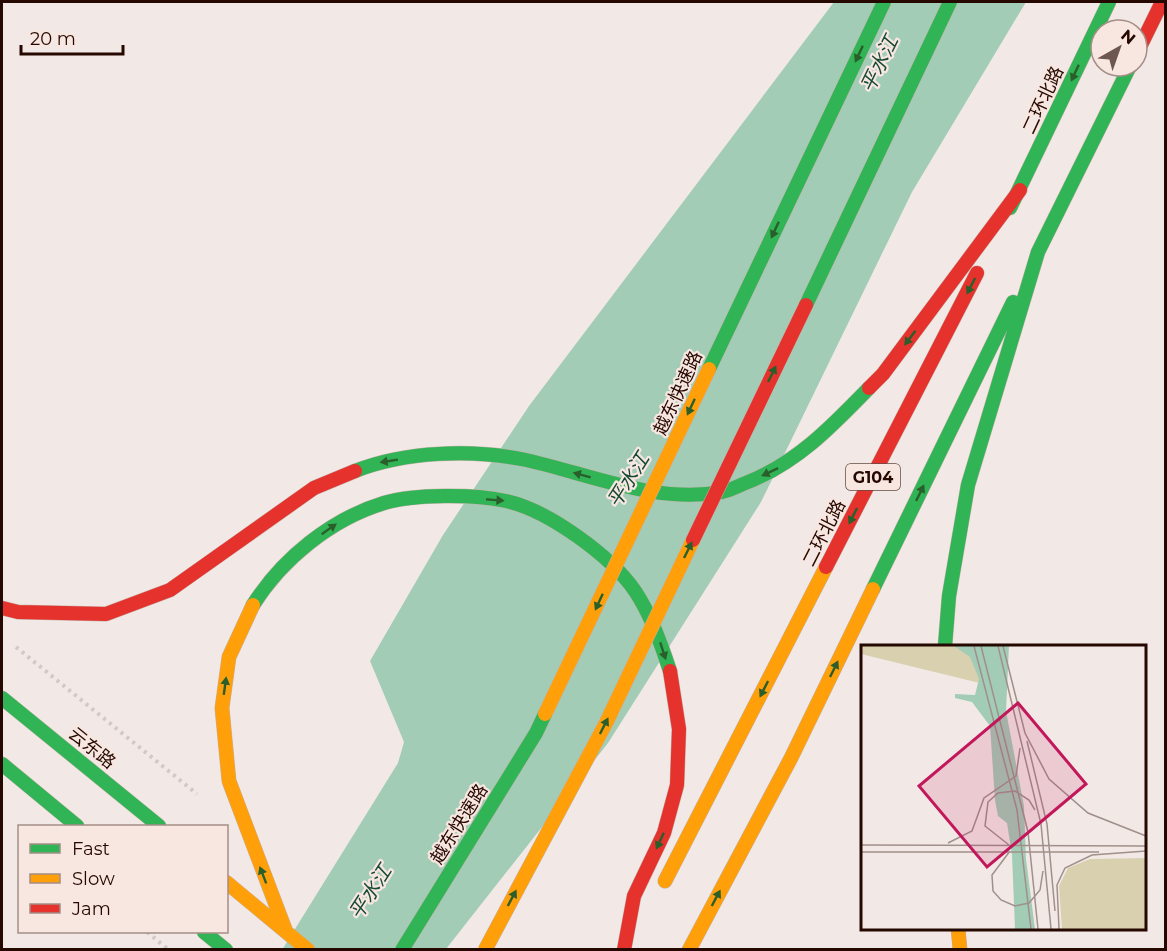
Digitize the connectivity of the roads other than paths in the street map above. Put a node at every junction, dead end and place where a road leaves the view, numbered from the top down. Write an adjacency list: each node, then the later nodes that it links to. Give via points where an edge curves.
1 (884, 2): 23 (main road, 越东快速路, one-way to 23, bridge, via 536,733)
2 (950, 2): 24 (main road, one-way to 2, bridge, via 606,723)
3 (1109, 2): 7 (main road, 二环北路 / G104, one-way to 7)
4 (1162, 2): 5 (main road)
5 (1149, 29)
6 (1124, 78): 8 (main road, G104)
7 (1020, 190): 9 (main road, one-way to 9, bridge, via 883,374 819,439 776,471 723,492 672,494 524,460 462,454 383,460 314,488 170,590 106,614 18,612); 16 (main road, 二环北路 / G104, one-way to 16)
8 (1038, 252): 10 (main road, via 968,485 949,596); 27 (main road, G104, one-way to 8, via 791,758)
9 (2, 608)
10 (945, 645)
11 (2, 698): 14 (main road, 云东路)
12 (2, 764): 13 (main road)
13 (76, 825)
14 (158, 825)
15 (228, 884): 18 (main road)
16 (656, 898)
17 (646, 918): 26 (main road)
18 (285, 929): 22 (main road); 25 (main road, one-way to 25, bridge, via 229,781 222,708 230,657 254,603 296,553 339,523 384,503 437,496 507,501 559,524 608,562 634,591 657,633 672,678 679,729 677,785 664,833 634,896)
19 (958, 930): 28 (main road)
20 (205, 933): 21 (main road)
21 (226, 950)
22 (308, 950)
23 (402, 950)
24 (484, 950)
25 (624, 950)
26 (630, 950)
27 (689, 950)
28 (960, 950)

